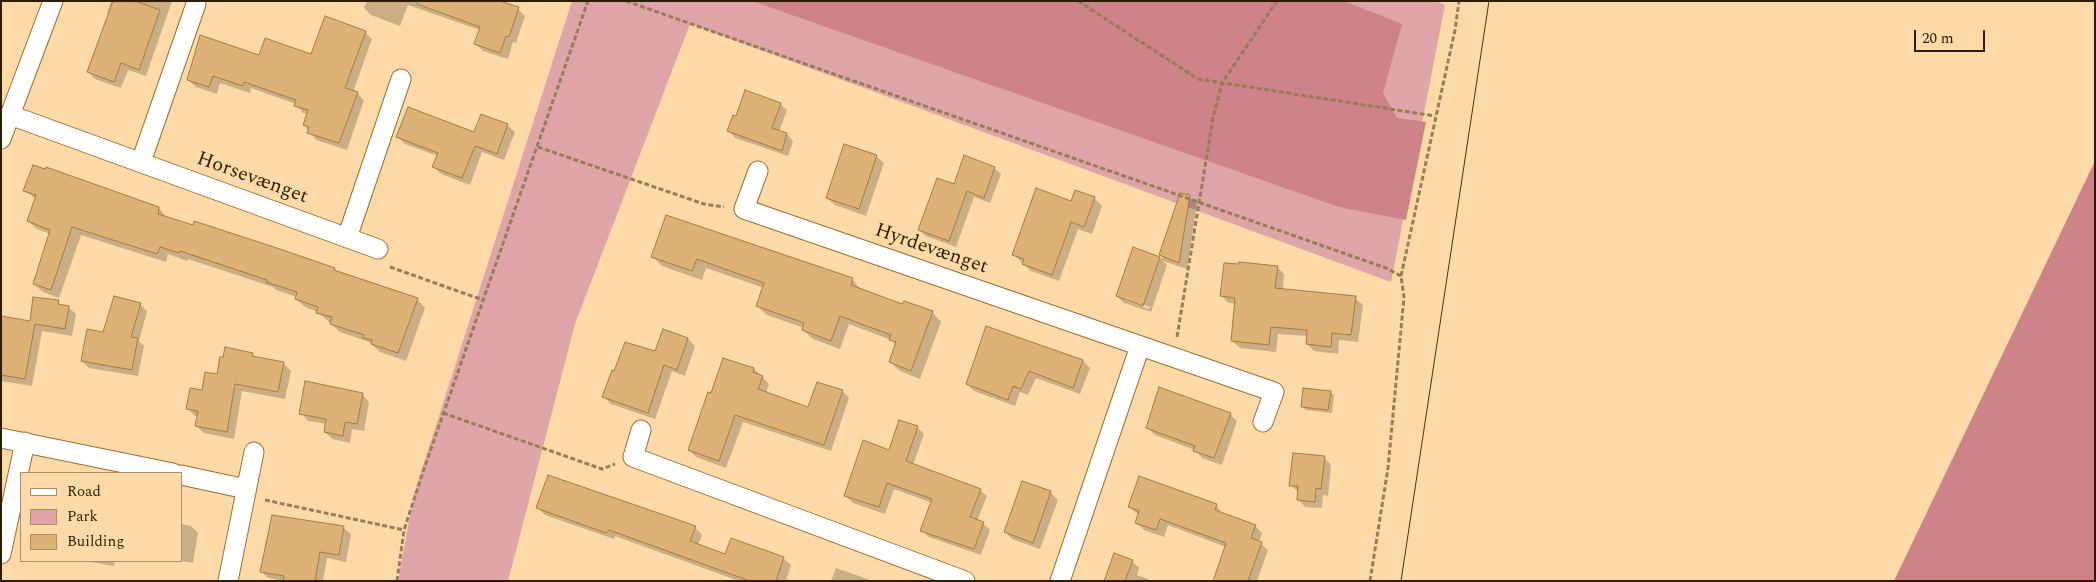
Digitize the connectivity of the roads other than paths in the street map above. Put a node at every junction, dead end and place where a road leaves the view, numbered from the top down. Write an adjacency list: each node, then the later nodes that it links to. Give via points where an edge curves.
1 (53, 1): 4 (street)
2 (196, 4): 6 (street)
3 (401, 79): 8 (street)
4 (10, 115): 5 (street); 6 (street, Horsevænget)
5 (1, 139)
6 (141, 162): 8 (street, Horsevænget)
7 (758, 171): 10 (street, Hyrdevænget, via 744,210)
8 (347, 238): 9 (street, Horsevænget)
9 (378, 249)
10 (1140, 346): 11 (street, Hyrdevænget, via 1274,392); 22 (street)
11 (1263, 422)
12 (641, 430): 21 (street, via 633,457)
13 (1, 438): 14 (street)
14 (25, 442): 16 (street); 19 (street)
15 (254, 452): 18 (street)
16 (168, 472)
17 (182, 475): 18 (street)
18 (246, 489): 20 (street)
19 (1, 554)
20 (228, 581)
21 (964, 581)
22 (1060, 581)

